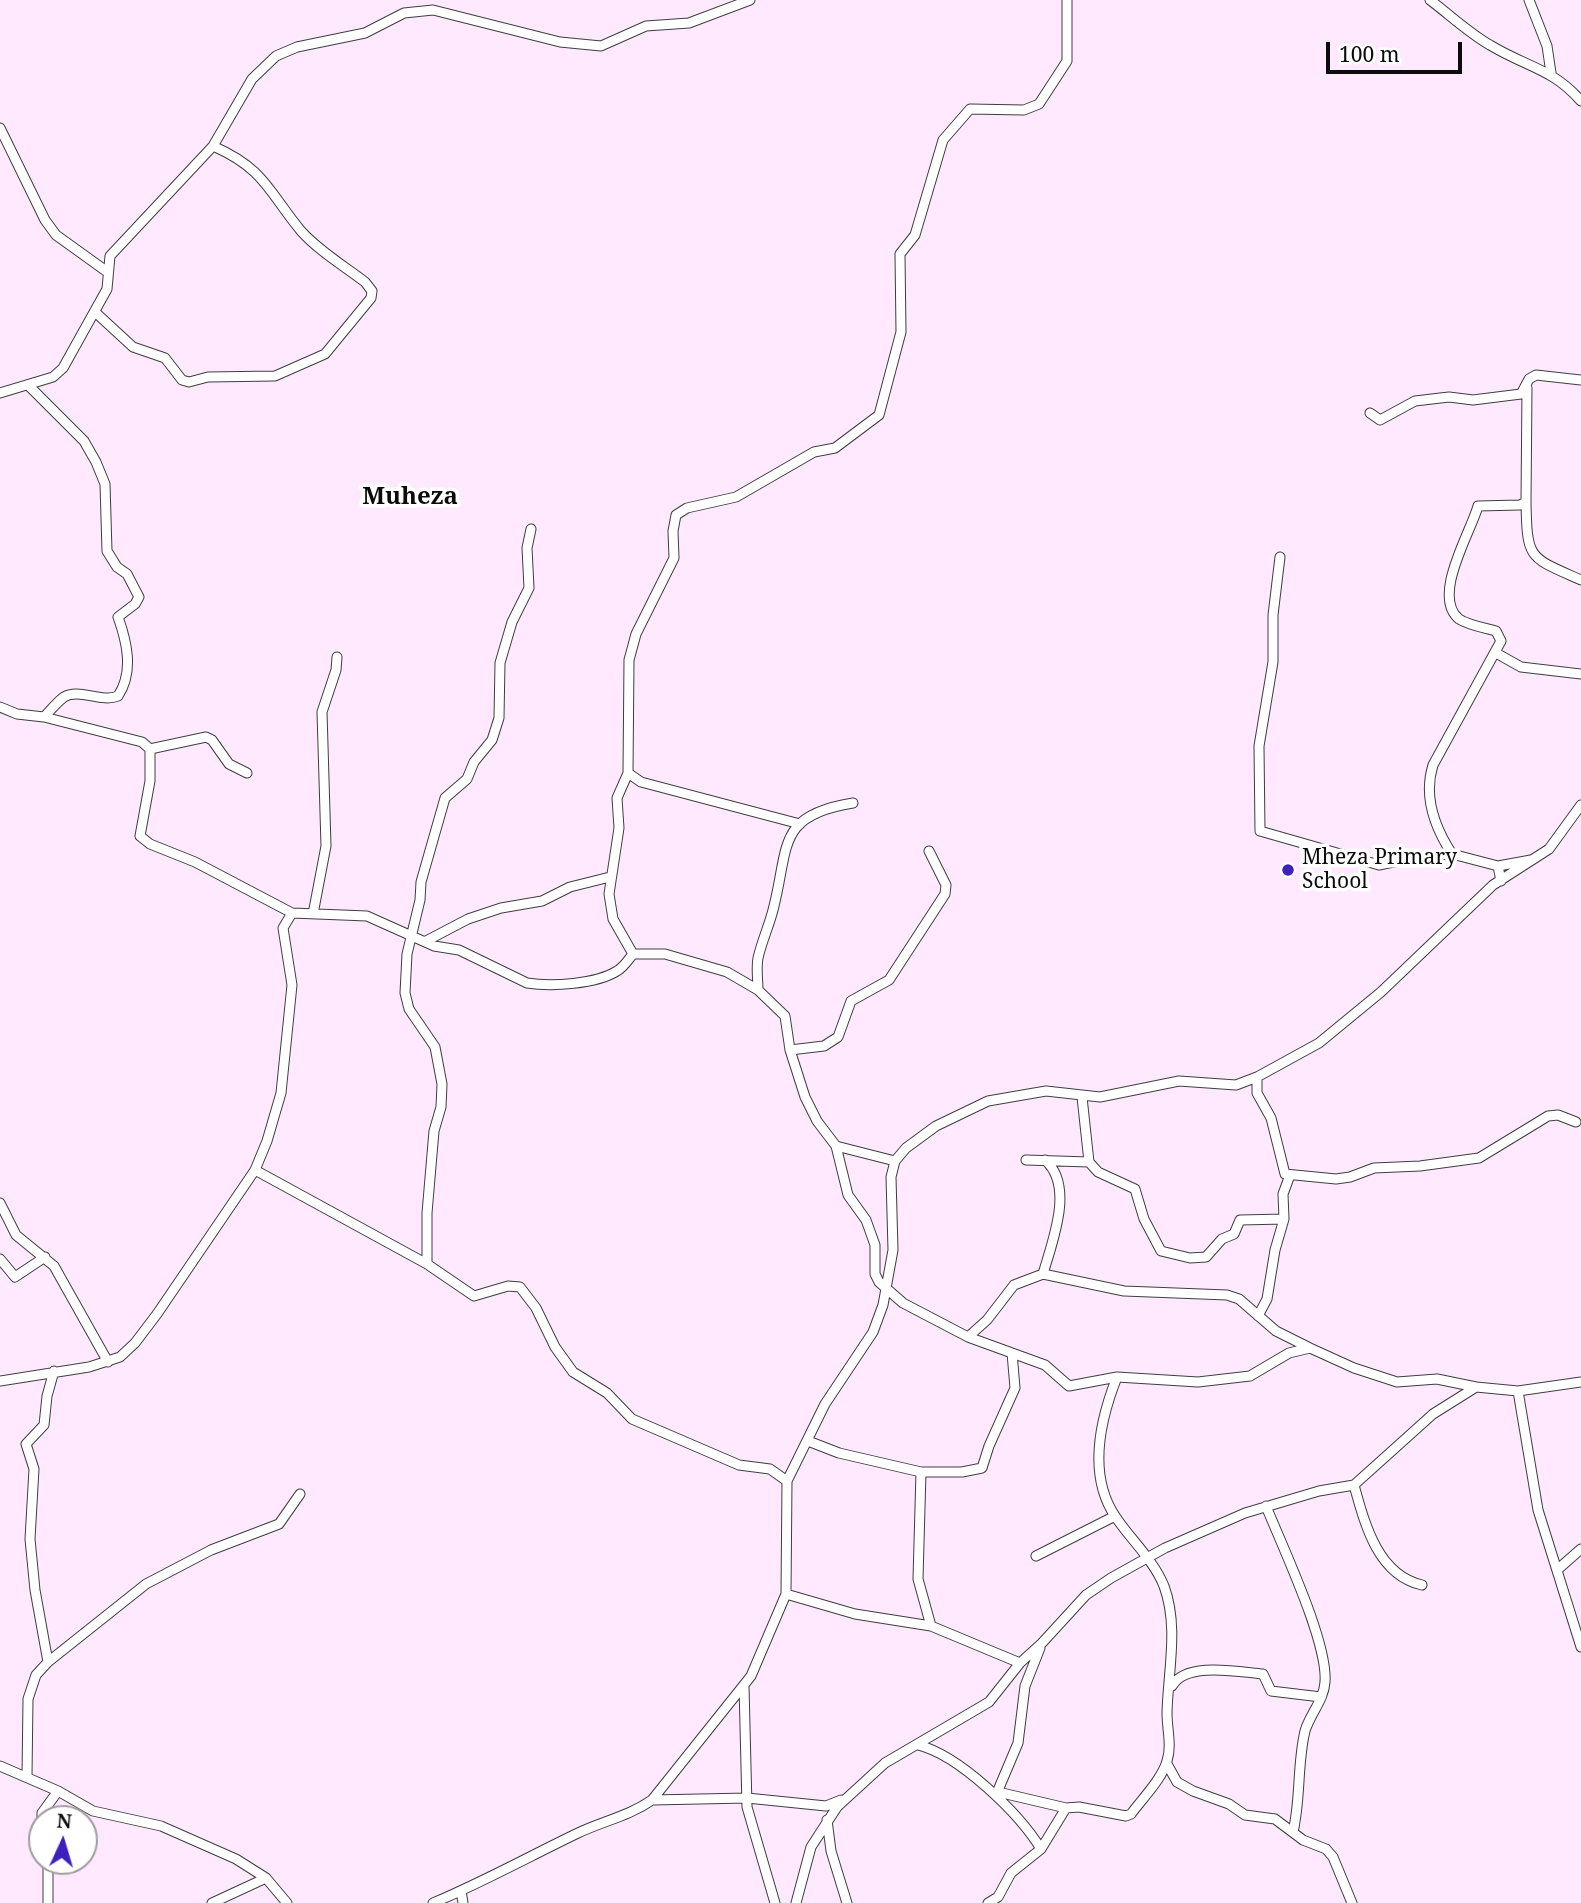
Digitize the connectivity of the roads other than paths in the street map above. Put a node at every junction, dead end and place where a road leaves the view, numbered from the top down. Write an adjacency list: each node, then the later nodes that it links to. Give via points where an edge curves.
1 (750, 0): 8 (street, via 689,23 646,26 601,46 560,42 453,13 404,13 365,33 276,56 252,79)
2 (1067, 0): 27 (street, via 1067,61 1039,104 1024,110 971,109 943,140 915,235 900,254 901,332 879,415 835,448 814,452 736,497 687,508 676,515 674,558 636,634 629,660)
3 (1430, 0): 5 (street, via 1490,45)
4 (1529, 0): 5 (street, via 1547,46)
5 (1550, 73): 6 (street)
6 (1581, 101)
7 (0, 128): 9 (street, via 56,235)
8 (213, 146): 9 (street, via 118,246); 10 (street, via 253,168 303,233 365,282 371,298 325,354 275,376 208,377 189,382 181,380 165,358 133,347)
9 (106, 271): 10 (street, via 107,289)
10 (95, 312): 12 (street, via 63,368)
11 (1581, 380): 13 (street, via 1535,375)
12 (29, 386): 14 (street); 24 (street, via 84,441 96,462 105,484 107,551 127,573 139,597 118,617 128,661 126,684 118,696 72,695)
13 (1527, 388): 15 (street, via 1515,395 1473,400 1415,401 1380,420); 16 (street)
14 (0, 393)
15 (1370, 414)
16 (1526, 502): 19 (street, via 1526,542 1536,560); 20 (street, via 1478,506 1453,569 1452,609 1460,620 1500,635)
17 (531, 529): 39 (street, via 529,588 512,622 500,663 492,740 467,779 445,798)
18 (1280, 556): 32 (street, via 1273,663 1259,746 1260,831 1379,865)
19 (1581, 580)
20 (1496, 653): 22 (street, via 1521,667); 32 (street, via 1428,781 1436,829)
21 (337, 657): 38 (street, via 322,712 326,846)
22 (1581, 674)
23 (0, 707): 24 (street, via 17,715)
24 (44, 717): 25 (street, via 142,742)
25 (149, 749): 26 (street, via 206,737 229,764); 37 (street, via 150,781 140,836)
26 (247, 773)
27 (628, 773): 30 (street, via 641,782); 35 (street, via 617,798 619,828)
28 (853, 803): 30 (street, via 825,808)
29 (1581, 805): 33 (street, via 1562,835)
30 (800, 824): 42 (street, via 784,848 775,906 758,959)
31 (929, 851): 43 (street, via 946,885 945,894 890,980 851,1001 838,1037 824,1046)
32 (1452, 855): 34 (street)
33 (1536, 859): 34 (street); 36 (street)
34 (1498, 866): 36 (street)
35 (610, 877): 40 (street, via 570,887 542,901 468,919); 41 (street, via 613,919)
36 (1501, 881): 44 (street, via 1320,1042)
37 (292, 914): 38 (street); 52 (street, via 283,928 292,985 281,1093)
38 (313, 914): 39 (street, via 367,916)
39 (411, 934): 40 (street); 58 (street, via 405,993 409,1009 435,1047 442,1084 427,1213)
40 (426, 941): 41 (street, via 459,950 527,984 539,985 603,978 620,970)
41 (634, 954): 42 (street, via 692,960 727,972)
42 (758, 990): 43 (street, via 785,1016)
43 (790, 1049): 47 (street, via 805,1097)
44 (1257, 1077): 45 (street, via 1236,1085 1179,1081); 53 (street, via 1282,1168)
45 (1082, 1097): 50 (street, via 1046,1091 988,1101 936,1126); 51 (street)
46 (1576, 1122): 53 (street, via 1566,1116 1548,1116 1479,1158 1374,1168 1336,1179)
47 (836, 1146): 50 (street); 60 (street, via 848,1195 866,1220 875,1245 875,1275)
48 (1026, 1160): 49 (street)
49 (1045, 1160): 51 (street); 59 (street, via 1056,1171 1060,1216)
50 (895, 1161): 60 (street, via 890,1189 893,1250)
51 (1089, 1162): 55 (street, via 1098,1172 1135,1189 1159,1249 1169,1254 1206,1257 1222,1239 1234,1234 1240,1220)
52 (255, 1170): 58 (street); 67 (street, via 135,1343)
53 (1290, 1175): 55 (street, via 1283,1194)
54 (0, 1203): 56 (street, via 16,1235)
55 (1284, 1219): 61 (street, via 1268,1298)
56 (45, 1257): 57 (street, via 16,1277); 67 (street)
57 (0, 1259)
58 (427, 1264): 76 (street, via 474,1296 520,1287 573,1372 607,1392 632,1419 739,1465 770,1469)
59 (1043, 1274): 61 (street, via 1124,1290 1227,1294); 62 (street, via 1013,1285)
60 (885, 1288): 62 (street, via 903,1303); 74 (street, via 873,1332 825,1404)
61 (1258, 1316): 63 (street, via 1276,1331)
62 (968, 1337): 65 (street)
63 (1296, 1339): 64 (street); 66 (street)
64 (1310, 1348): 66 (street); 72 (street, via 1397,1382 1429,1378)
65 (1012, 1353): 69 (street, via 1045,1365 1074,1387); 75 (street, via 1015,1388 985,1464 977,1470)
66 (1289, 1353): 69 (street, via 1250,1376 1198,1382)
67 (108, 1362): 68 (street)
68 (54, 1371): 70 (street); 90 (street, via 44,1425 26,1444 34,1469 30,1539 35,1590)
69 (1117, 1377): 80 (street, via 1099,1434 1101,1488)
70 (0, 1381)
71 (1581, 1382): 73 (street)
72 (1476, 1387): 73 (street); 77 (street, via 1433,1414)
73 (1518, 1391): 84 (street, via 1538,1510)
74 (808, 1441): 75 (street); 76 (street)
75 (921, 1472): 87 (street, via 918,1579)
76 (787, 1481): 86 (street)
77 (1354, 1485): 79 (street); 85 (street, via 1368,1533 1384,1559 1404,1581)
78 (300, 1494): 90 (street, via 279,1524 211,1550 146,1584)
79 (1266, 1506): 83 (street); 94 (street, via 1321,1656 1325,1679)
80 (1115, 1516): 82 (street); 83 (street)
81 (1581, 1549): 84 (street)
82 (1035, 1556)
83 (1147, 1559): 88 (street, via 1086,1595); 93 (street, via 1163,1584 1170,1607)
84 (1557, 1570): 89 (street)
85 (1422, 1584)
86 (786, 1594): 87 (street, via 855,1614); 92 (street)
87 (931, 1626): 91 (street)
88 (1042, 1643): 91 (street); 100 (street, via 1025,1686 1018,1743)
89 (1581, 1647)
90 (48, 1662): 98 (street, via 36,1675 29,1699)
91 (1020, 1663): 95 (street, via 989,1702)
92 (744, 1686): 102 (street); 103 (street)
93 (1171, 1689): 94 (street, via 1184,1674 1217,1669 1263,1674 1271,1691); 96 (street)
94 (1321, 1697): 108 (street, via 1306,1728)
95 (918, 1745): 100 (street, via 944,1754); 101 (street, via 885,1763)
96 (1167, 1763): 106 (street, via 1131,1814); 108 (street, via 1177,1782 1193,1791 1245,1815 1275,1819)
97 (0, 1766): 98 (street)
98 (27, 1776): 99 (street)
99 (58, 1791): 104 (street); 111 (street, via 93,1811 161,1826)
100 (996, 1795): 106 (street); 109 (street)
101 (847, 1797): 105 (street); 107 (street)
102 (747, 1798): 103 (street); 105 (street); 118 (street)
103 (652, 1800): 112 (street)
104 (48, 1805)
105 (813, 1806): 107 (street, via 824,1812)
106 (1066, 1808): 109 (street)
107 (827, 1821): 119 (street, via 811,1847); 120 (street)
108 (1293, 1832): 122 (street, via 1333,1857)
109 (1041, 1849): 121 (street, via 1011,1873 998,1897)
110 (48, 1875): 113 (street)
111 (267, 1878): 114 (street); 115 (street)
112 (461, 1891): 116 (street); 117 (street)
113 (48, 1903)
114 (212, 1903)
115 (287, 1903)
116 (433, 1903)
117 (463, 1903)
118 (775, 1903)
119 (796, 1903)
120 (847, 1903)
121 (988, 1903)
122 (1352, 1903)

